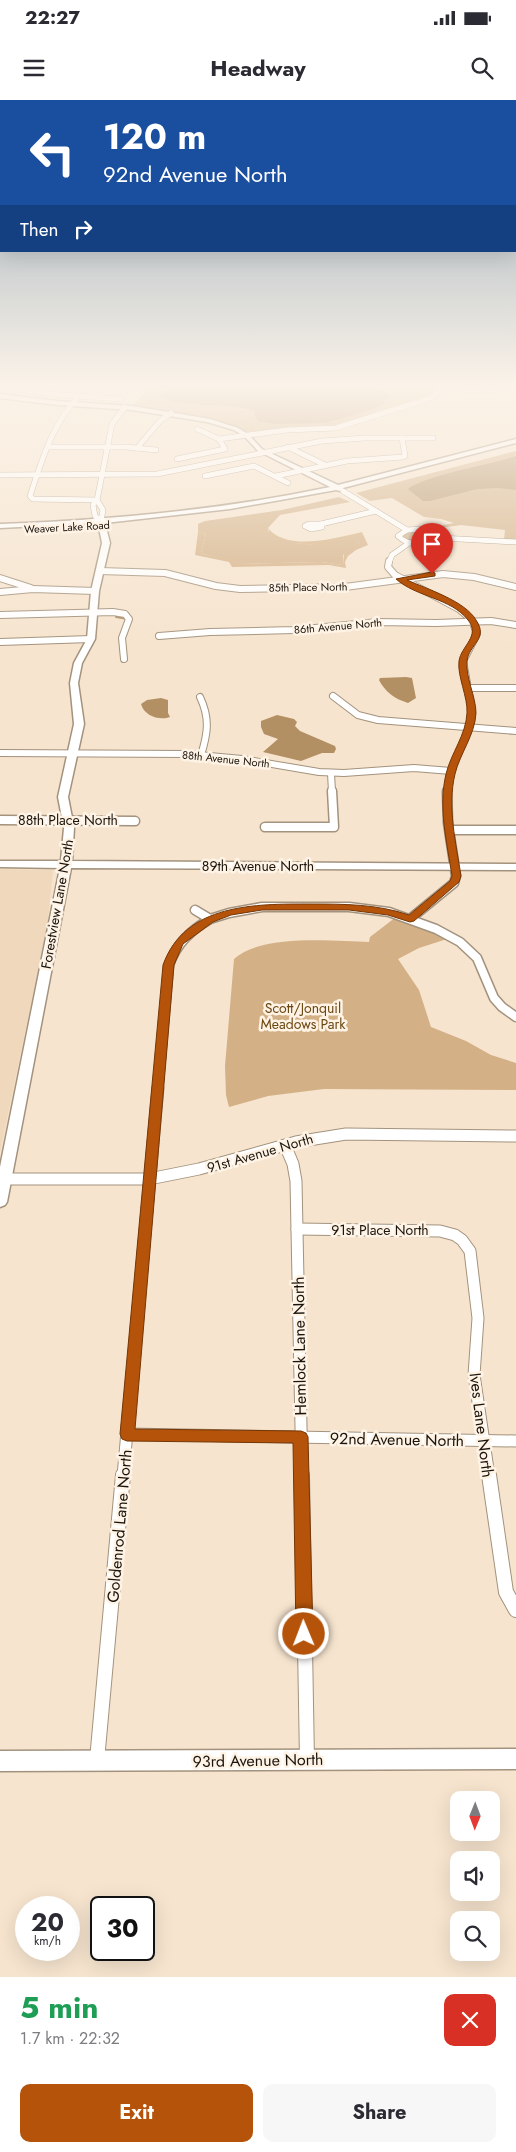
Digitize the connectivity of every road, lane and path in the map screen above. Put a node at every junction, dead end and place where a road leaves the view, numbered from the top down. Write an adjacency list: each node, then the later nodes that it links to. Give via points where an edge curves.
1 (164, 473): 11 (street)
2 (200, 473): 12 (street)
3 (222, 473): 12 (street)
4 (269, 473): 13 (street)
5 (293, 473): 13 (street)
6 (304, 473): 16 (street, via 317,482)
7 (401, 473): 16 (street, Weaver Lake Road)
8 (407, 473): 16 (street, Weaver Lake Road)
9 (0, 475): 10 (street)
10 (37, 475): 11 (street); 17 (street, via 30,496 33,499)
11 (102, 475): 17 (street, Forestview Lane North)
12 (205, 476): 14 (street)
13 (276, 476): 15 (street)
14 (210, 482)
15 (288, 483)
16 (338, 490): 18 (street); 19 (street, Weaver Lake Road)
17 (97, 500): 19 (street, Forestview Lane North, via 101,504)
18 (376, 511): 20 (street); 23 (street)
19 (101, 523): 21 (street, Weaver Lake Road); 22 (street, Weaver Lake Road); 27 (street, Forestview Lane North, via 106,543)
20 (321, 524)
21 (0, 526)
22 (0, 530)
23 (407, 530): 24 (street, via 427,529); 26 (street, via 398,536)
24 (441, 538): 25 (street); 26 (street, via 430,544)
25 (516, 542)
26 (409, 543): 29 (street, via 387,563)
27 (100, 571): 29 (street, 85th Place North, via 165,573 240,589 344,587); 32 (street, Forestview Lane North)
28 (1, 579): 31 (street)
29 (399, 579): 30 (street, 85th Place North, via 432,574 455,575); 36 (street, via 453,604)
30 (516, 587)
31 (33, 589): 32 (street); 33 (street)
32 (95, 591): 34 (street, Forestview Lane North)
33 (0, 592)
34 (93, 613): 35 (street); 39 (street, Forestview Lane North); 41 (street, via 128,616 121,643)
35 (0, 615)
36 (474, 622): 37 (street, 86th Avenue North); 38 (street, 86th Avenue North, via 369,623); 42 (street, via 476,637 462,661)
37 (516, 624)
38 (159, 636)
39 (91, 639): 40 (street); 49 (street, Forestview Lane North, via 75,672 73,688 79,717)
40 (0, 642)
41 (124, 659)
42 (468, 688): 43 (street); 46 (street, via 472,712)
43 (516, 688)
44 (332, 696): 46 (street, via 358,714 372,719)
45 (200, 697): 50 (street, via 209,726)
46 (470, 727): 47 (street); 51 (street)
47 (516, 731)
48 (0, 752): 49 (street, 88th Avenue North)
49 (73, 753): 50 (street, 88th Avenue North); 54 (street, Forestview Lane North, via 63,797)
50 (201, 755): 52 (street, 88th Avenue North)
51 (451, 771): 52 (street, 88th Avenue North, via 414,768); 57 (street, via 447,806)
52 (331, 772): 56 (street, via 334,827)
53 (0, 820): 54 (street, 88th Place North)
54 (67, 820): 55 (street, 88th Place North); 60 (street, Forestview Lane North, via 70,838)
55 (135, 821)
56 (265, 827)
57 (450, 830): 58 (street); 61 (street)
58 (516, 830)
59 (0, 864): 60 (street, 89th Avenue North)
60 (65, 864): 61 (street, 89th Avenue North); 69 (street, Forestview Lane North)
61 (455, 867): 62 (street, 89th Avenue North); 65 (street, via 454,882)
62 (516, 868)
63 (195, 910): 64 (street)
64 (210, 919): 65 (street, via 245,909 270,907 370,908); 70 (street, Goldenrod Lane North, via 179,942 168,965)
65 (410, 919): 66 (street, via 450,936 469,950 477,958 494,998)
66 (516, 1017)
67 (516, 1136): 68 (street, 91st Avenue North, via 346,1134 320,1136)
68 (284, 1145): 70 (street, 91st Avenue North, via 193,1172); 72 (street, Hemlock Lane North, via 295,1171)
69 (5, 1179): 70 (street, 91st Avenue North); 71 (street, Forestview Lane North)
70 (150, 1180): 74 (street, Goldenrod Lane North)
71 (0, 1202)
72 (297, 1230): 73 (street, 91st Place North, via 440,1231); 75 (street, Hemlock Lane North)
73 (462, 1240): 76 (street, Ives Lane North, via 470,1251 477,1300 474,1375)
74 (127, 1434): 75 (street, 92nd Avenue North); 82 (street, Goldenrod Lane North)
75 (301, 1437): 76 (street, 92nd Avenue North); 80 (street, Hemlock Lane North)
76 (483, 1440): 77 (street, 92nd Avenue North); 78 (street, Ives Lane North, via 506,1592)
77 (516, 1441)
78 (516, 1610)
79 (516, 1759): 80 (street, 93rd Avenue North)
80 (307, 1760): 82 (street, 93rd Avenue North)
81 (0, 1761): 82 (street, 93rd Avenue North)
82 (97, 1762)

